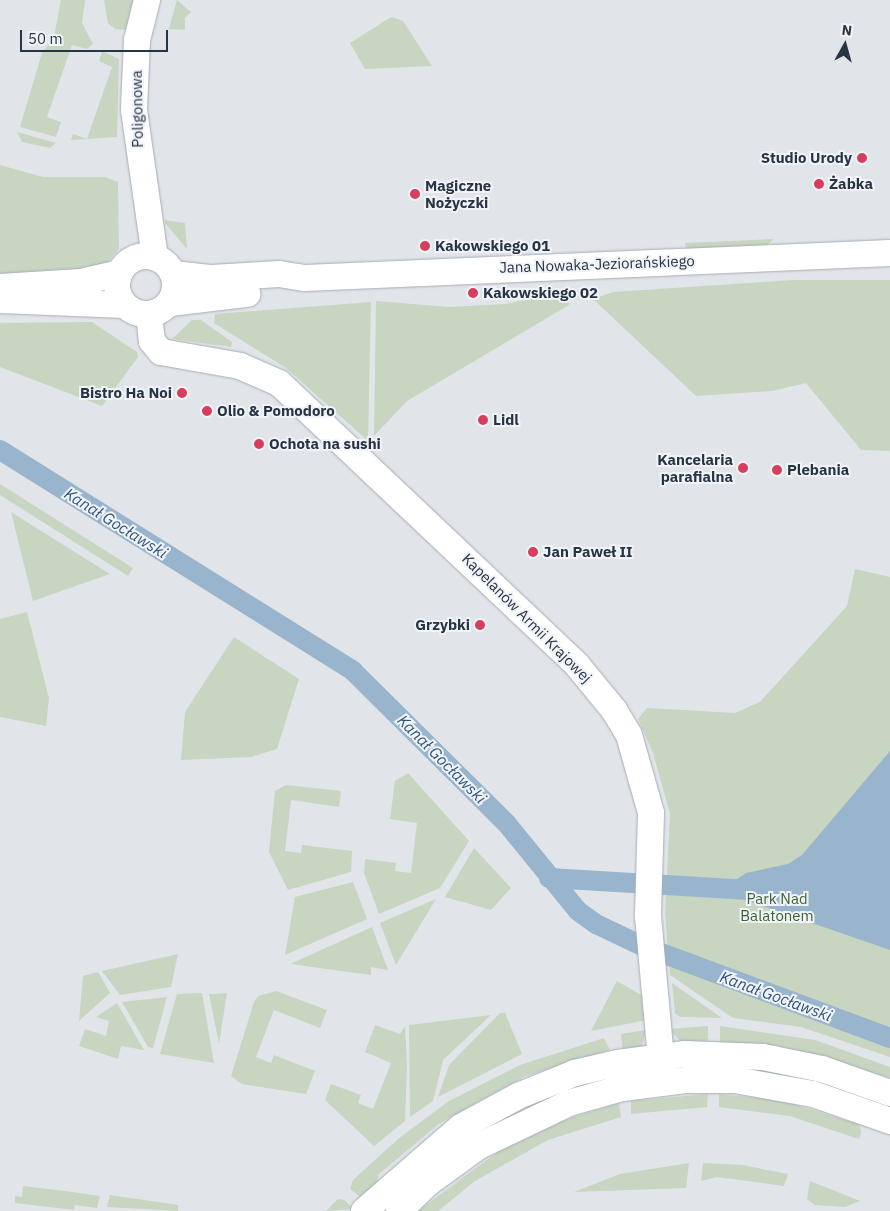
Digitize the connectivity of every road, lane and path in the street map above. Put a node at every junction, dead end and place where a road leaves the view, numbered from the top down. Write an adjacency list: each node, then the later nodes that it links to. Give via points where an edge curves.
1 (147, 0): 3 (street, Poligonowa, via 137,40 134,86)
2 (890, 252): 4 (street, Jana Nowaka-Jeziorańskiego)
3 (145, 266): 4 (street, Jana Nowaka-Jeziorańskiego, via 212,278 279,274); 5 (street, Jana Nowaka-Jeziorańskiego, via 81,282); 7 (street, via 118,290); 8 (street, Kapelanów Armii Krajowej)
4 (305, 278): 8 (street, Jana Nowaka-Jeziorańskiego, via 279,289)
5 (0, 287)
6 (0, 300): 7 (street)
7 (125, 305): 8 (street)
8 (160, 308): 9 (street, Kapelanów Armii Krajowej, via 152,341 162,352 240,366 279,383 577,665 629,735 651,814 650,934)
9 (660, 1056): 10 (street, Kapelanów Armii Krajowej); 11 (street, via 763,1057 822,1069); 13 (street, via 575,1073 518,1096 433,1147)
10 (663, 1082): 12 (street, via 713,1079 768,1085 822,1097); 14 (street, via 596,1095 523,1122 454,1162)
11 (890, 1093)
12 (890, 1121)
13 (364, 1211)
14 (399, 1211)

